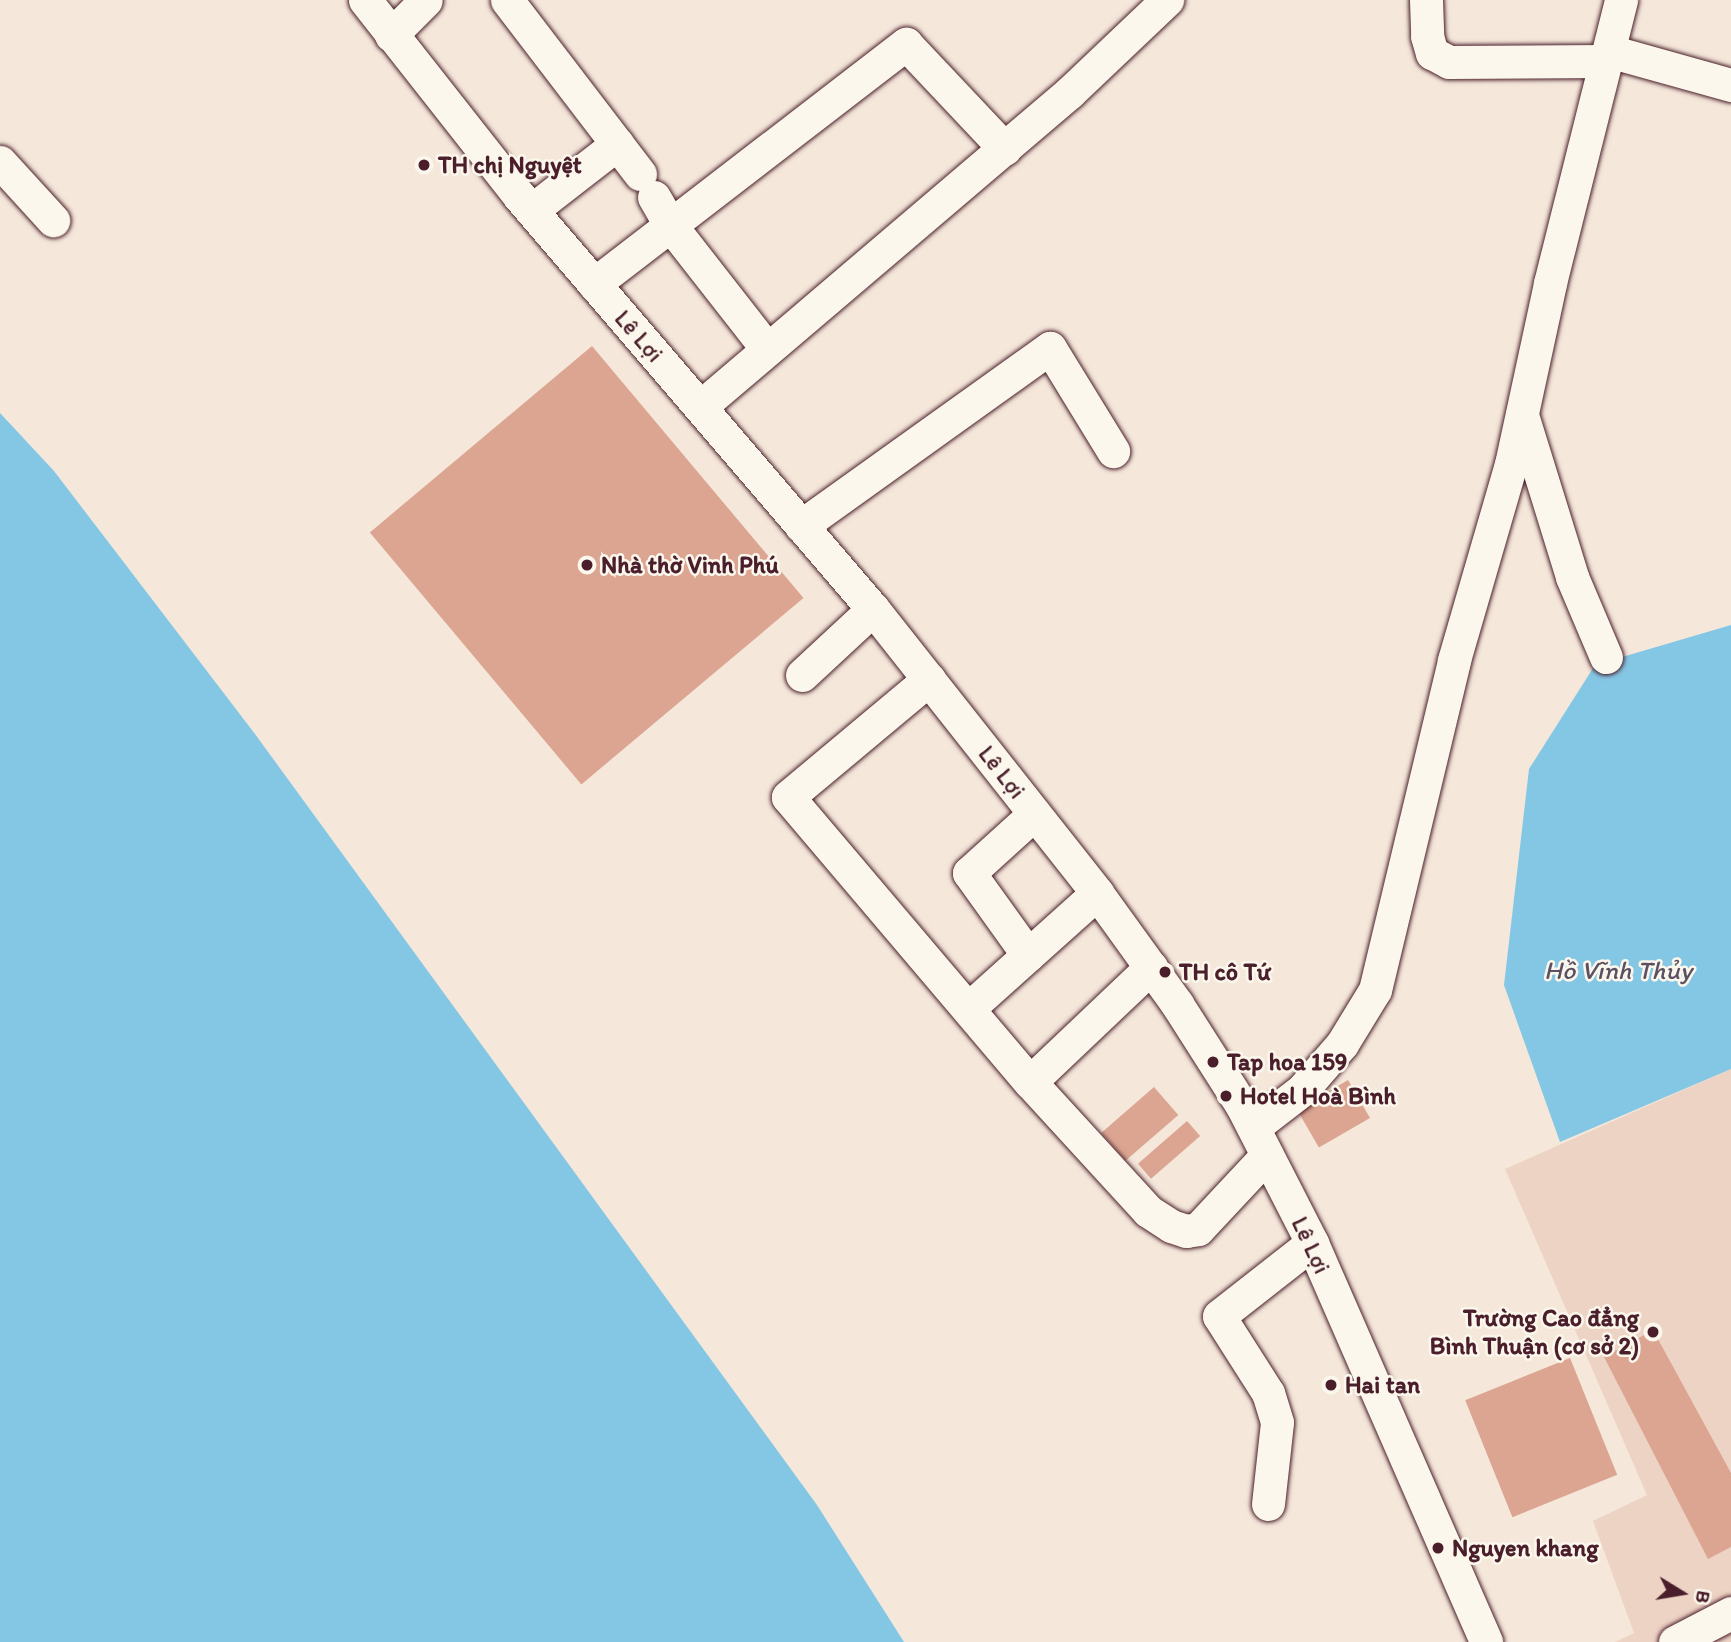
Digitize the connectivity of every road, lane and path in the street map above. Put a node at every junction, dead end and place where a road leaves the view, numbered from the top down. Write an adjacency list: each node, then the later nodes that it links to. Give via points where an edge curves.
1 (365, 0): 7 (street, Lê Lợi)
2 (426, 0): 7 (street)
3 (507, 0): 10 (street)
4 (1167, 0): 11 (street)
5 (1426, 0): 8 (street, via 1432,53 1449,62)
6 (1621, 0): 8 (street)
7 (391, 35): 13 (street, Lê Lợi)
8 (1608, 56): 9 (street); 19 (street)
9 (1731, 85)
10 (617, 144): 13 (street); 15 (street)
11 (1005, 149): 15 (street, via 906,44); 17 (street)
12 (0, 162): 14 (street)
13 (531, 210): 16 (street, Lê Lợi)
14 (53, 220)
15 (671, 226): 16 (street); 17 (street)
16 (594, 284): 18 (street, Lê Lợi)
17 (767, 349): 18 (street)
18 (699, 407): 21 (street, Lê Lợi)
19 (1521, 413): 23 (street, via 1572,577); 32 (street, via 1505,486 1454,660 1375,990 1336,1052)
20 (1114, 451): 21 (street, via 1050,348)
21 (801, 526): 22 (street, Lê Lợi)
22 (873, 609): 24 (street); 25 (street, Lê Lợi)
23 (1606, 657)
24 (802, 675)
25 (929, 679): 26 (street, Lê Lợi); 30 (street, via 788,797)
26 (1034, 814): 27 (street, Lê Lợi); 28 (street, via 969,873)
27 (1097, 893): 28 (street); 29 (street, Lê Lợi)
28 (1028, 955): 30 (street)
29 (1151, 967): 31 (street); 32 (street, Lê Lợi)
30 (968, 1008): 31 (street)
31 (1030, 1082): 32 (street, via 1148,1211 1186,1231 1198,1229)
32 (1261, 1141): 33 (street, Lê Lợi)
33 (1312, 1244): 34 (street, via 1219,1315 1268,1393 1278,1422); 36 (street, Lê Lợi)
34 (1268, 1504)
35 (1731, 1613): 37 (street)
36 (1486, 1642)
37 (1675, 1642)

